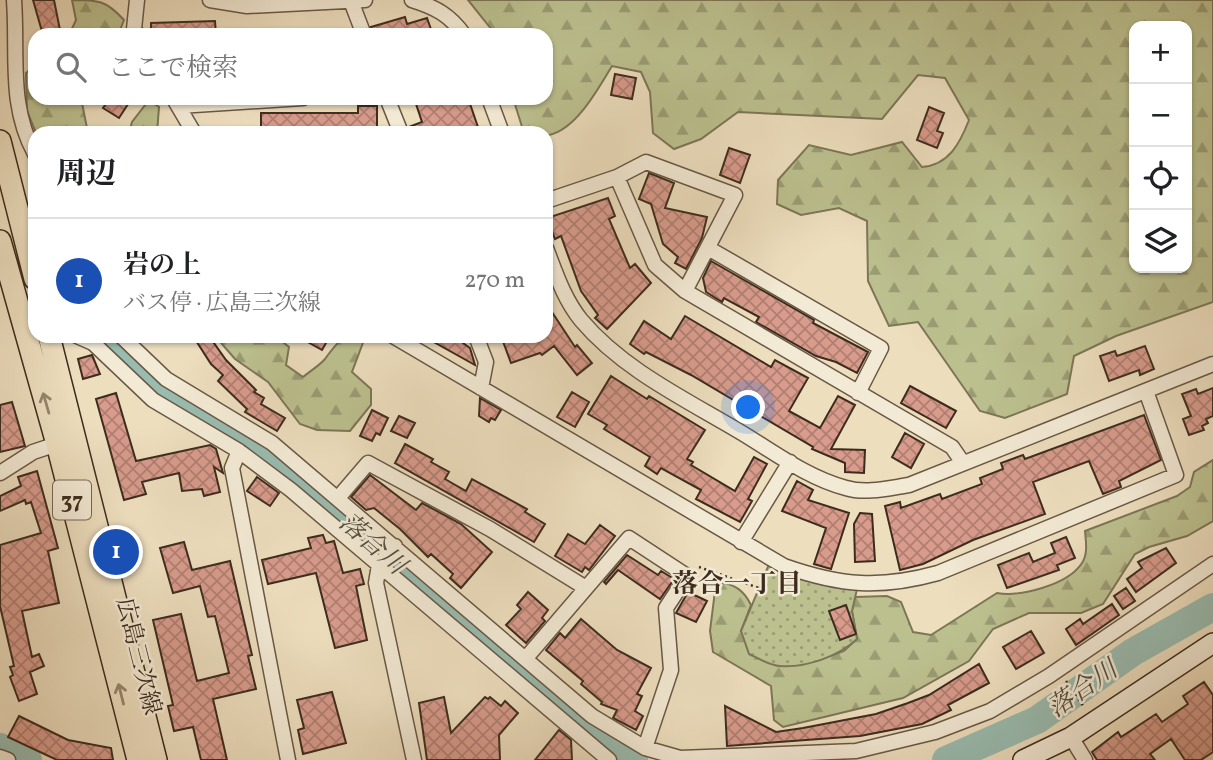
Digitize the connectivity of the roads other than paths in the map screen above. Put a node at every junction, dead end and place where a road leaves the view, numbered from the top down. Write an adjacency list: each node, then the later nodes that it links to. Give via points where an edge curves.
1 (14, 0): 17 (street, via 14,90)
2 (137, 0): 8 (street)
3 (209, 0): 7 (street)
4 (365, 0): 6 (street)
5 (412, 0): 10 (street, via 435,6)
6 (351, 1): 7 (street); 9 (street)
7 (262, 3)
8 (134, 28)
9 (361, 28)
10 (459, 28)
11 (178, 105): 14 (street)
12 (390, 105): 15 (street)
13 (492, 105): 16 (street)
14 (190, 126)
15 (398, 126)
16 (499, 126)
17 (28, 141)
18 (1, 146): 23 (main road)
19 (617, 177): 20 (street); 22 (street, via 646,162 735,195); 25 (street, via 655,265)
20 (553, 199)
21 (0, 242): 26 (main road, 広島三次線 / 37)
22 (708, 248): 25 (street); 36 (street, via 881,348)
23 (28, 252)
24 (553, 266): 39 (street, via 581,319 607,345 644,374)
25 (685, 291): 36 (street)
26 (28, 340)
27 (53, 343): 55 (main road, 広島三次線 / 37)
28 (93, 343): 38 (street, via 153,400)
29 (128, 343): 42 (street, via 166,379 272,443)
30 (405, 343): 34 (street)
31 (479, 343): 34 (street, via 486,362)
32 (29, 344): 37 (main road, 広島三次線 / 37, one-way to 32)
33 (1213, 364): 35 (street)
34 (481, 388): 43 (street)
35 (1146, 391): 40 (street); 43 (street, via 1176,475 938,573 906,582 859,585 820,579)
36 (858, 393): 40 (street, via 952,447)
37 (58, 444): 41 (street, via 33,452); 54 (main road, 広島三次線 / 37, one-way to 37)
38 (239, 450): 44 (street); 56 (street, via 232,468)
39 (790, 461): 40 (street, via 848,489 877,490 909,485); 43 (street)
40 (963, 463)
41 (0, 473)
42 (338, 498): 44 (street); 46 (street, via 368,463 491,529)
43 (741, 542)
44 (388, 555): 48 (street); 57 (street, via 376,583); 58 (street)
45 (1213, 564): 52 (street, via 990,711 935,732 856,751)
46 (586, 589): 48 (street); 50 (street, via 629,538 687,576 666,608 671,670)
47 (1213, 643): 49 (street)
48 (526, 659): 50 (street, via 592,716)
49 (1071, 737): 59 (street); 60 (street)
50 (645, 748): 52 (street, via 680,758)
51 (0, 757): 53 (street)
52 (782, 757)
53 (8, 760)
54 (138, 760)
55 (156, 760)
56 (288, 760)
57 (414, 760)
58 (609, 760)
59 (1023, 760)
60 (1086, 760)

